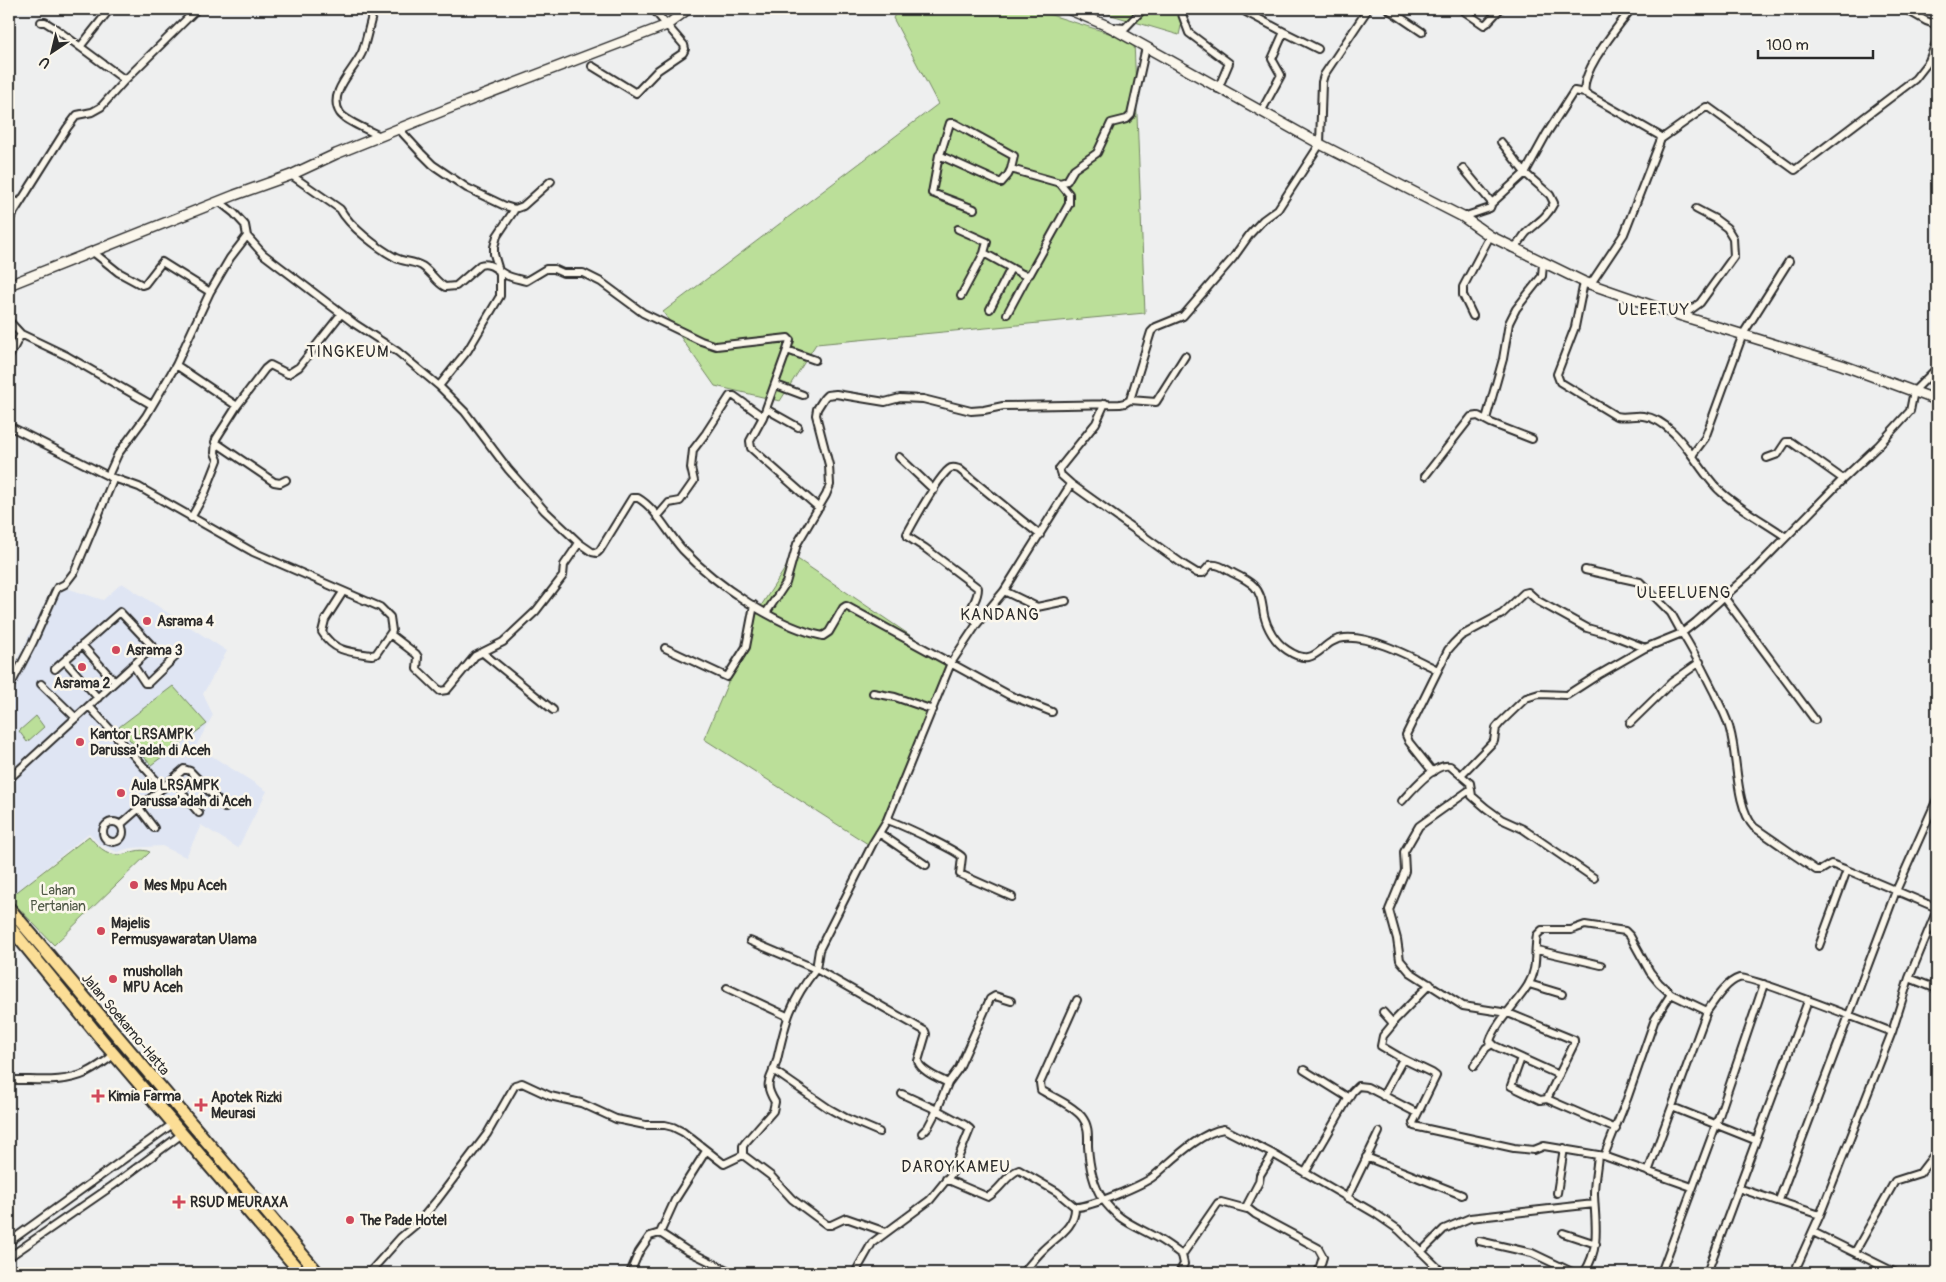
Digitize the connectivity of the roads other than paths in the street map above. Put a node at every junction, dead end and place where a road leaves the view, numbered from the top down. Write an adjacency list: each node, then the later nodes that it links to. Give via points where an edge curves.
1 (110, 9): 24 (street)
2 (198, 9): 28 (street)
3 (374, 9): 33 (street, via 363,52 343,83 337,108 341,114)
4 (653, 9): 17 (street)
5 (688, 9): 17 (street)
6 (1068, 9): 19 (street)
7 (1143, 9): 19 (street, via 1125,28)
8 (1180, 9): 29 (street, via 1189,33 1229,63)
9 (1368, 9): 36 (street, via 1324,75)
10 (1388, 9): 22 (street)
11 (1462, 9): 12 (street, via 1484,25)
12 (1500, 9)
13 (1631, 9): 30 (street, via 1592,65 1584,86)
14 (1905, 9): 18 (street)
15 (1246, 12): 21 (street)
16 (42, 22): 24 (street)
17 (667, 25): 27 (street, via 685,50 658,70 636,93); 32 (street)
18 (1935, 25): 20 (street)
19 (1110, 27): 25 (street)
20 (1937, 31)
21 (1284, 32): 26 (street); 31 (street, via 1272,59 1281,75)
22 (1422, 32)
23 (1937, 40): 34 (street, via 1930,61 1915,79 1796,169 1708,107)
24 (80, 47): 28 (street)
25 (1146, 47): 29 (street); 43 (street, via 1130,118 1111,123 1097,153 1074,169 1067,181)
26 (1318, 49)
27 (592, 66)
28 (125, 80): 46 (street, via 101,107 77,115)
29 (1218, 89): 31 (street)
30 (1585, 93): 34 (street); 40 (street, via 1578,91 1572,94)
31 (1261, 112): 36 (street)
32 (399, 129): 33 (street); 48 (street, via 433,165 467,188)
33 (380, 136): 41 (street)
34 (1661, 139): 64 (street, via 1624,234)
35 (1502, 142): 40 (street)
36 (1320, 144): 51 (street); 86 (street, via 1278,209 1262,220 1196,302 1183,316 1151,332)
37 (940, 155): 39 (street, via 1001,183); 39 (street, via 950,123 954,122 1014,156); 49 (street, via 932,193)
38 (1463, 168): 47 (street)
39 (1011, 169): 43 (street)
40 (1525, 173): 47 (street); 56 (street, via 1550,195 1554,203 1541,222)
41 (291, 175): 45 (street); 62 (street, via 340,209 344,217 386,251 396,258 422,266 445,287 456,286 480,265 488,264)
42 (551, 181): 48 (street, via 529,202)
43 (1060, 183): 63 (street, via 1069,194 1069,204)
44 (9, 198): 46 (street)
45 (220, 202): 54 (street, via 245,225); 57 (street)
46 (19, 203): 52 (street)
47 (1492, 203): 51 (street, via 1490,208)
48 (515, 208): 62 (street, via 497,236 494,254)
49 (974, 209)
50 (1696, 209): 72 (street, via 1727,228 1733,238 1734,256 1700,303)
51 (1462, 217): 55 (street)
52 (9, 220)
53 (958, 229): 58 (street, via 987,242)
54 (247, 236): 66 (street); 69 (street, via 262,254)
55 (1490, 236): 56 (street); 71 (street, via 1462,287)
56 (1512, 248): 60 (street)
57 (93, 252): 65 (street); 66 (street, via 118,272 142,285 162,262)
58 (984, 254): 61 (street); 67 (street)
59 (1789, 261): 75 (street)
60 (1543, 263): 64 (street); 93 (street, via 1542,276 1509,323)
61 (1011, 268): 63 (street); 68 (street)
62 (498, 270): 76 (street, via 526,281 546,269 583,273 601,282 642,313 701,341 716,346 788,338); 83 (street, via 500,296 468,350)
63 (1028, 275): 70 (street)
64 (1587, 284): 72 (street); 98 (street, via 1557,374 1559,380 1616,416 1643,416 1660,423)
65 (9, 285)
66 (210, 292): 80 (street)
67 (961, 296)
68 (990, 309)
69 (341, 314): 83 (street, via 398,352); 90 (street, via 299,367 288,374 270,365)
70 (1007, 314)
71 (1473, 316)
72 (1682, 316): 75 (street)
73 (9, 321): 74 (street)
74 (21, 334): 78 (street); 89 (street, via 67,356)
75 (1743, 334): 84 (street); 98 (street, via 1705,438)
76 (787, 350): 79 (street); 82 (street)
77 (1186, 356): 86 (street, via 1156,402)
78 (9, 357)
79 (815, 360)
80 (176, 364): 89 (street); 90 (street)
81 (1937, 368): 84 (street)
82 (776, 385): 85 (street); 91 (street)
83 (438, 386): 112 (street, via 465,412 544,510)
84 (1914, 390): 87 (street); 103 (street, via 1910,411)
85 (802, 396)
86 (1130, 400): 88 (street)
87 (1937, 400)
88 (1105, 403): 105 (street, via 1096,423 1059,469); 107 (street, via 1003,406 971,411 922,399 900,398 885,402 827,395 816,415 831,476)
89 (152, 406): 101 (street, via 123,446)
90 (237, 406): 97 (street)
91 (766, 409): 92 (street); 95 (street)
92 (763, 417): 107 (street, via 750,440 751,448); 108 (street, via 730,396 693,450 691,468 694,481 680,501 669,503)
93 (1486, 418): 96 (street, via 1491,423); 102 (street, via 1475,416 1466,421)
94 (9, 426): 101 (street)
95 (798, 427)
96 (1532, 438)
97 (215, 442): 104 (street, via 274,482); 109 (street, via 218,460)
98 (1692, 454): 111 (street, via 1719,490)
99 (899, 457): 106 (street)
100 (1767, 458): 103 (street, via 1778,454 1786,442 1791,442)
101 (108, 476): 109 (street, via 139,487); 136 (street, via 113,480 75,571 65,584 57,588)
102 (1425, 476)
103 (1843, 479): 111 (street)
104 (286, 480)
105 (1071, 484): 110 (street); 133 (street, via 1200,574 1210,565 1218,565 1249,582 1258,591 1274,637 1296,655 1314,656 1332,641 1351,638 1370,642)
106 (934, 490): 110 (street, via 949,469 959,469); 120 (street, via 914,521 908,538 978,588 970,610)
107 (819, 508): 119 (street, via 797,544 786,583)
108 (657, 517): 112 (street, via 641,500 632,498 598,552 592,552); 118 (street, via 702,569)
109 (191, 518): 115 (street, via 253,552)
110 (1040, 535): 114 (street)
111 (1786, 537): 116 (street)
112 (579, 543): 126 (street, via 564,565 563,576 536,611 503,642)
113 (1585, 570): 121 (street, via 1640,582 1671,613)
114 (1004, 591): 117 (street, via 1037,607); 120 (street)
115 (343, 592): 122 (street, via 380,607 390,617); 122 (street, via 325,620 322,632 327,640 343,651 372,655)
116 (1724, 597): 121 (street); 144 (street)
117 (1066, 601)
118 (754, 605): 119 (street); 124 (street, via 746,647 727,677)
119 (766, 613): 130 (street, via 823,636 846,606)
120 (977, 624): 130 (street)
121 (1682, 633): 125 (street); 129 (street)
122 (390, 634): 126 (street, via 416,654 417,669 440,691 446,690 475,656)
123 (82, 645): 128 (street); 131 (street, via 120,612 152,648); 134 (street)
124 (665, 648)
125 (1645, 648): 133 (street, via 1587,628 1526,592 1502,614 1454,643); 147 (street, via 1567,695 1539,694 1526,698 1496,728 1494,741)
126 (483, 653): 140 (street)
127 (174, 658): 131 (street, via 148,683)
128 (65, 661): 132 (street); 138 (street)
129 (1700, 662): 145 (street, via 1672,682); 162 (street, via 1730,729 1744,810 1749,821 1816,870 1831,864)
130 (951, 663): 141 (street); 142 (street, via 1009,695)
131 (134, 665): 134 (street)
132 (55, 670)
133 (1438, 670): 146 (street, via 1406,735)
134 (115, 682): 138 (street)
135 (41, 684): 143 (street)
136 (9, 688)
137 (873, 693): 141 (street, via 895,696)
138 (98, 698): 139 (street)
139 (89, 706): 143 (street); 150 (street)
140 (553, 710)
141 (933, 710): 157 (street)
142 (1052, 712)
143 (76, 718): 149 (street)
144 (1816, 720)
145 (1630, 723)
146 (1432, 772): 147 (street, via 1446,765); 153 (street)
147 (1462, 775): 151 (street)
148 (197, 778): 150 (street, via 187,768); 155 (street); 156 (street, via 182,793)
149 (9, 779)
150 (163, 788): 154 (street)
151 (1471, 789): 163 (street, via 1474,798 1501,819 1523,829); 175 (street, via 1419,826 1404,852 1405,871 1389,910 1400,960 1410,972)
152 (1937, 799): 164 (street)
153 (1402, 801)
154 (139, 808): 158 (street); 159 (street)
155 (225, 808)
156 (199, 813)
157 (887, 820): 160 (street); 165 (street, via 954,850 962,857 960,874)
158 (120, 825)
159 (154, 828)
160 (879, 833): 161 (street); 173 (street, via 828,929 819,950)
161 (926, 865)
162 (1847, 870): 164 (street); 170 (street)
163 (1594, 878)
164 (1896, 891): 167 (street); 189 (street)
165 (1012, 897)
166 (9, 908): 192 (highway, Jalan Soekarno-Hatta)
167 (1937, 909): 174 (street)
168 (9, 926): 194 (highway, Jalan Soekarno-Hatta)
169 (750, 941): 173 (street)
170 (1819, 946)
171 (1537, 950): 172 (street); 176 (street); 181 (street, via 1537,935 1542,930 1570,930 1585,925 1625,931 1654,977)
172 (1601, 965)
173 (816, 969): 188 (street, via 800,989); 203 (street, via 923,1029 926,1034 918,1061 920,1066)
174 (1909, 978): 179 (street); 191 (street)
175 (1430, 984): 187 (street, via 1462,1006); 190 (street)
176 (1529, 984): 180 (street); 187 (street)
177 (1764, 984): 184 (street); 185 (street, via 1742,977 1737,979 1720,993); 212 (street)
178 (727, 988): 188 (street)
179 (1937, 989)
180 (1562, 994)
181 (1671, 994): 185 (street); 213 (street, via 1655,1019)
182 (1077, 1000): 234 (street, via 1040,1086 1041,1090 1078,1113 1086,1122 1092,1169)
183 (1011, 1001): 203 (street, via 995,996 990,999 959,1068)
184 (1808, 1001): 189 (street); 218 (street)
185 (1707, 1011): 208 (street)
186 (1383, 1012): 190 (street)
187 (1508, 1013): 193 (street, via 1491,1038); 201 (street, via 1574,1040)
188 (788, 1016): 199 (street)
189 (1849, 1016): 191 (street); 235 (street)
190 (1392, 1023): 197 (street, via 1383,1036 1381,1046)
191 (1892, 1032): 239 (street)
192 (116, 1036): 194 (highway); 252 (highway, Jalan Soekarno-Hatta)
193 (1492, 1044): 196 (street); 198 (street)
194 (106, 1045): 195 (highway, Jalan Soekarno-Hatta)
195 (115, 1054): 202 (street, via 77,1076); 211 (highway, Jalan Soekarno-Hatta)
196 (1521, 1058): 201 (street); 207 (street, via 1511,1086 1540,1100)
197 (1402, 1059): 205 (street); 210 (street, via 1436,1076)
198 (1474, 1066)
199 (773, 1070): 214 (street, via 846,1118); 222 (street, via 767,1084 775,1102 773,1111 745,1143)
200 (1304, 1070): 206 (street)
201 (1559, 1075): 207 (street)
202 (9, 1080)
203 (948, 1083): 209 (street)
204 (902, 1094): 209 (street)
205 (1383, 1096): 206 (street, via 1360,1086); 210 (street)
206 (1349, 1098): 227 (street)
207 (1547, 1098): 213 (street)
208 (1672, 1107): 212 (street); 226 (street)
209 (936, 1110): 216 (street); 228 (street, via 970,1129)
210 (1416, 1113): 219 (street, via 1414,1126 1514,1148)
211 (174, 1123): 217 (highway, Jalan Soekarno-Hatta); 245 (street)
212 (1716, 1125): 218 (street); 229 (street)
213 (1616, 1129): 224 (street)
214 (879, 1132)
215 (1379, 1132): 225 (street)
216 (922, 1133)
217 (182, 1134): 250 (street); 251 (highway, Jalan Soekarno-Hatta)
218 (1755, 1140): 230 (street)
219 (1564, 1148): 224 (street); 231 (street)
220 (706, 1151): 222 (street, via 725,1164); 242 (street); 253 (street, via 673,1127 625,1121 568,1099 550,1096 522,1082 515,1084 486,1134 438,1199)
221 (1937, 1151): 248 (street, via 1920,1173 1893,1182)
222 (744, 1154): 240 (street, via 792,1199 827,1225 846,1218)
223 (1273, 1154): 227 (street); 234 (street, via 1221,1129 1192,1144 1143,1184); 238 (street, via 1260,1175)
224 (1601, 1156): 226 (street); 236 (street)
225 (1366, 1157): 232 (street); 233 (street)
226 (1648, 1172): 229 (street)
227 (1305, 1173): 233 (street)
228 (946, 1180): 237 (street, via 988,1197 1019,1170); 240 (street, via 930,1200)
229 (1692, 1187): 263 (street)
230 (1738, 1188): 235 (street); 264 (street)
231 (1557, 1193)
232 (1462, 1196)
233 (1348, 1198): 247 (street, via 1399,1230)
234 (1103, 1200): 237 (street); 249 (street, via 1131,1226 1159,1239)
235 (1779, 1200): 239 (street)
236 (1594, 1204): 246 (street); 247 (street, via 1470,1218 1444,1229)
237 (1075, 1207): 257 (street, via 1074,1217 1063,1234 1042,1251)
238 (1247, 1209): 249 (street, via 1220,1202); 259 (street, via 1318,1248 1324,1257)
239 (1820, 1215): 241 (street)
240 (886, 1232): 256 (street, via 872,1243)
241 (1813, 1232): 248 (street); 265 (street, via 1797,1266)
242 (660, 1233): 254 (street, via 650,1236); 255 (street)
243 (1563, 1233): 246 (street)
244 (1479, 1241): 261 (street, via 1532,1253)
245 (9, 1242)
246 (1596, 1244): 262 (street)
247 (1421, 1252): 260 (street)
248 (1855, 1252): 266 (street)
249 (1182, 1255): 258 (street, via 1184,1264)
250 (9, 1257)
251 (301, 1273)
252 (318, 1273)
253 (369, 1273)
254 (630, 1273)
255 (733, 1273)
256 (855, 1273)
257 (1024, 1273)
258 (1179, 1273)
259 (1318, 1273)
260 (1443, 1273)
261 (1574, 1273)
262 (1584, 1273)
263 (1661, 1273)
264 (1707, 1273)
265 (1798, 1273)
266 (1896, 1273)

